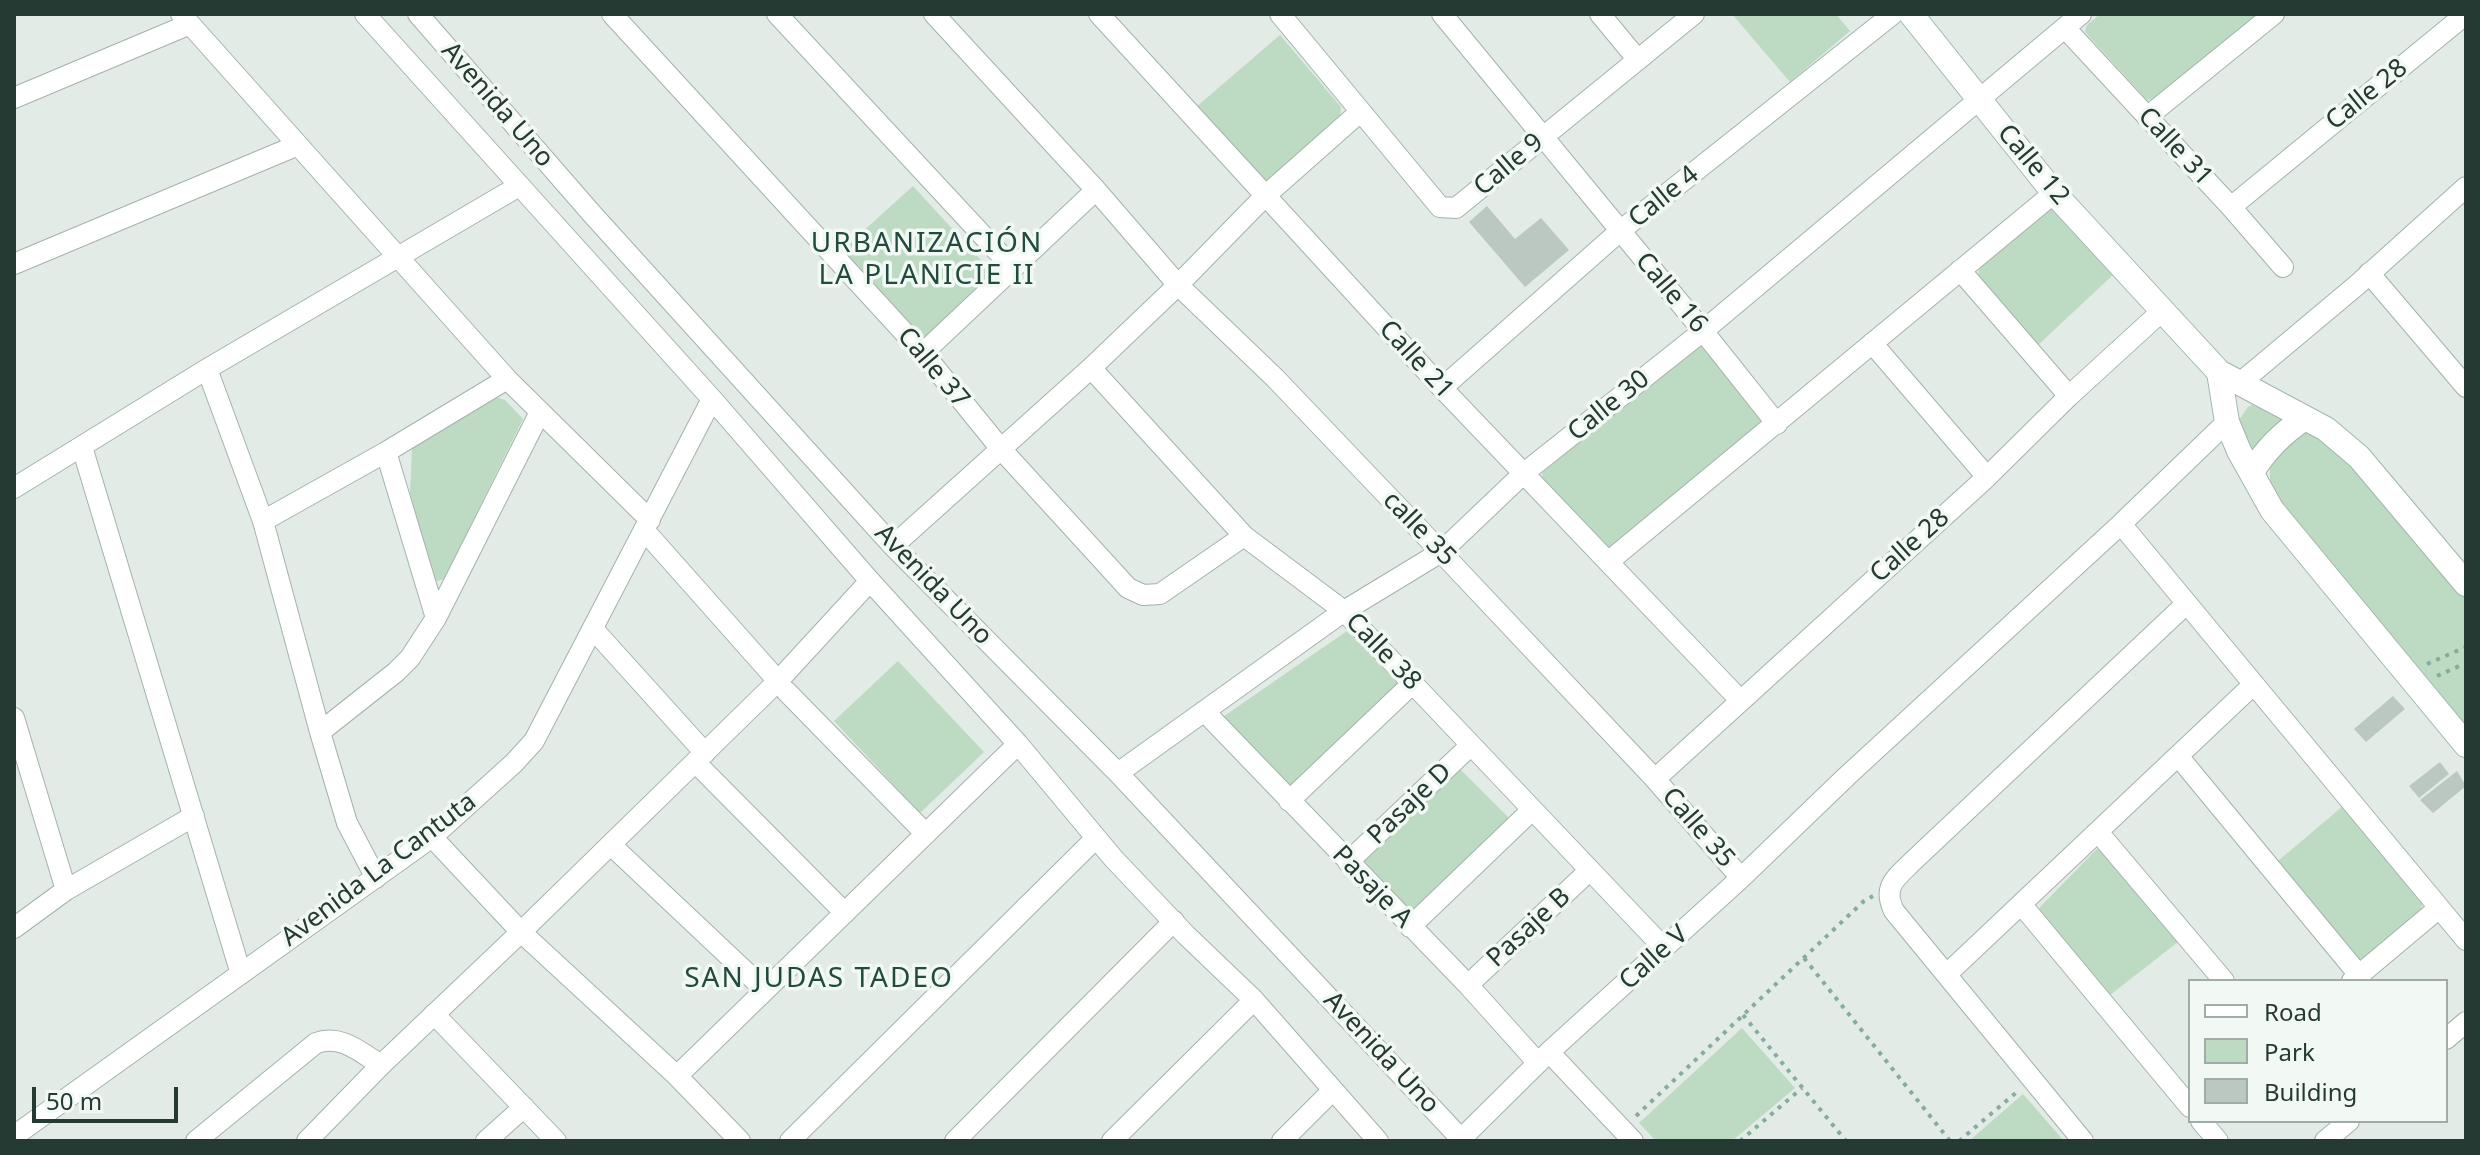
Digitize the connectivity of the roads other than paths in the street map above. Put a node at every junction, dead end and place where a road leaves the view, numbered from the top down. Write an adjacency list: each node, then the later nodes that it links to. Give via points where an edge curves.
1 (365, 14): 25 (street, Avenida Uno)
2 (418, 14): 66 (street, Avenida Uno)
3 (612, 14): 42 (street, Calle 37)
4 (777, 14): 35 (street)
5 (934, 14): 27 (street, calle 35)
6 (1099, 14): 29 (street, Calle 21)
7 (1280, 14): 21 (street, Calle 9)
8 (1442, 14): 23 (street, Calle 16)
9 (1600, 14): 18 (street)
10 (1694, 14): 18 (street, Calle 9)
11 (1893, 14): 31 (street, Calle 4)
12 (1911, 14): 20 (street, Calle 12)
13 (2081, 14): 17 (street, Calle 30)
14 (2274, 14): 22 (street)
15 (2466, 14): 30 (street, Calle 28)
16 (186, 19): 19 (street); 24 (street)
17 (2065, 28): 20 (street, Calle 30); 22 (street, Calle 31)
18 (1638, 60): 23 (street, Calle 9)
19 (14, 98)
20 (1980, 99): 28 (street, Calle 12); 40 (street, Calle 30)
21 (1360, 112): 23 (street, Calle 9, via 1440,207 1456,208); 29 (street)
22 (2147, 117): 30 (street, Calle 31)
23 (1542, 137): 31 (street, Calle 16)
24 (298, 145): 32 (street); 33 (street)
25 (519, 186): 32 (street); 50 (street, Avenida Uno)
26 (2466, 187): 37 (street)
27 (1096, 190): 35 (street); 38 (street, calle 35)
28 (2054, 193): 36 (street); 39 (street, Calle 12)
29 (1265, 196): 38 (street); 48 (street, Calle 21)
30 (2231, 207): 34 (street, Calle 31)
31 (1620, 231): 40 (street, Calle 16); 48 (street, Calle 4)
32 (398, 257): 44 (street); 46 (street)
33 (14, 264)
34 (2283, 267)
35 (1013, 268): 42 (street)
36 (1960, 270): 41 (street); 49 (street)
37 (2369, 273): 45 (street); 47 (street)
38 (1178, 285): 43 (street); 67 (street, calle 35)
39 (2162, 311): 45 (street, Calle 12); 49 (street, Calle 28)
40 (1703, 331): 54 (street, Calle 16); 59 (street, Calle 30)
41 (1872, 343): 54 (street); 60 (street)
42 (923, 353): 56 (street, Calle 37)
43 (1091, 368): 56 (street); 65 (street, Calle 38)
44 (207, 369): 55 (street); 62 (street)
45 (2230, 377): 52 (street, Calle 12); 53 (street)
46 (507, 379): 51 (street); 57 (street)
47 (2466, 387)
48 (1442, 388): 59 (street, Calle 21)
49 (2069, 396): 60 (street, Calle 28)
50 (712, 399): 64 (street, Avenida La Cantuta); 69 (street, Avenida Uno)
51 (540, 412): 64 (street); 73 (street)
52 (2305, 418): 58 (street, via 2284,431); 70 (street, Calle 12, via 2359,457)
53 (2227, 422): 58 (street); 63 (street, Calle V)
54 (1777, 424): 68 (street)
55 (82, 447): 61 (street); 91 (street)
56 (1001, 449): 65 (street, Calle 37, via 1128,588 1143,595 1160,594); 66 (street)
57 (386, 452): 62 (street); 73 (street)
58 (2252, 472): 84 (street, via 2272,510)
59 (1524, 473): 67 (street, Calle 30); 68 (street, Calle 21)
60 (1987, 477): 78 (street, Calle 28)
61 (14, 488)
62 (263, 521): 81 (street)
63 (2121, 524): 71 (street); 100 (street, Calle V)
64 (647, 525): 74 (street, Avenida La Cantuta); 77 (street)
65 (1244, 536): 72 (street, Calle 38)
66 (893, 546): 87 (street, Avenida Uno)
67 (1441, 552): 72 (street, Calle 30); 88 (street, calle 35)
68 (1608, 562): 78 (street, Calle 21)
69 (870, 581): 77 (street); 82 (street, Avenida Uno)
70 (2466, 584)
71 (2186, 604): 76 (street); 112 (street, via 1892,884 1888,893 1894,911)
72 (1344, 611): 75 (street, Calle 38); 79 (street, Calle 30)
73 (436, 618): 81 (street, via 396,672)
74 (594, 630): 86 (street); 94 (street, Avenida La Cantuta, via 534,741)
75 (1413, 683): 83 (street, Calle 38); 89 (street)
76 (2254, 684): 85 (street); 103 (street)
77 (782, 686): 86 (street); 93 (street)
78 (1740, 700): 88 (street, Calle 28)
79 (1204, 711): 87 (street, Calle 30); 89 (street, Pasaje A)
80 (14, 718): 101 (street)
81 (320, 732): 99 (street, via 347,823)
82 (1018, 744): 93 (street); 95 (street, Avenida Uno)
83 (1471, 745): 90 (street, Calle 38); 97 (street, Pasaje D)
84 (2466, 745)
85 (2178, 756): 92 (street); 113 (street)
86 (700, 757): 96 (street); 104 (street)
87 (1118, 773): 131 (street, Avenida Uno)
88 (1655, 779): 100 (street, Calle 35)
89 (1289, 801): 97 (street, Pasaje A)
90 (1532, 810): 98 (street, Calle 38); 106 (street)
91 (194, 816): 101 (street); 111 (street)
92 (2098, 832): 102 (street); 114 (street)
93 (926, 834): 104 (street)
94 (432, 837): 99 (street, Avenida La Cantuta); 108 (street)
95 (1096, 838): 105 (street, Avenida Uno); 137 (street)
96 (611, 845): 108 (street); 116 (street)
97 (1348, 862): 106 (street, Pasaje A)
98 (1590, 870): 110 (street, Calle 38); 115 (street, Pasaje B)
99 (376, 878): 111 (street, Avenida La Cantuta)
100 (1741, 878): 110 (street, Calle V)
101 (66, 890): 107 (street)
102 (2021, 904): 112 (street); 125 (street)
103 (2439, 908): 109 (street); 113 (street)
104 (845, 913): 116 (street)
105 (1174, 921): 117 (street, Avenida Uno); 138 (street)
106 (1410, 927): 115 (street, Pasaje A)
107 (14, 928)
108 (521, 932): 118 (street); 123 (street)
109 (2466, 940)
110 (1664, 948): 121 (street, Calle V)
111 (241, 974): 130 (street, Avenida La Cantuta)
112 (1947, 974): 142 (street)
113 (2355, 978)
114 (2222, 979)
115 (1468, 985): 121 (street, Pasaje A)
116 (765, 990): 123 (street)
117 (1254, 1000): 124 (street, Avenida Uno); 139 (street)
118 (434, 1014): 122 (street); 126 (street)
119 (2466, 1022): 120 (street)
120 (2448, 1037)
121 (1544, 1058): 129 (street, Pasaje A); 131 (street, Calle V)
122 (381, 1065): 132 (street, via 341,1040 316,1043); 133 (street)
123 (677, 1076): 136 (street)
124 (1333, 1090): 140 (street); 141 (street, Avenida Uno)
125 (2188, 1105)
126 (524, 1107): 134 (street); 135 (street)
127 (2203, 1123): 143 (street)
128 (2347, 1123): 144 (street)
129 (1628, 1135)
130 (14, 1136)
131 (1462, 1140)
132 (196, 1141)
133 (307, 1141)
134 (486, 1141)
135 (556, 1141)
136 (740, 1141)
137 (790, 1141)
138 (955, 1141)
139 (1112, 1141)
140 (1282, 1141)
141 (1378, 1141)
142 (2083, 1141)
143 (2218, 1141)
144 (2325, 1141)

